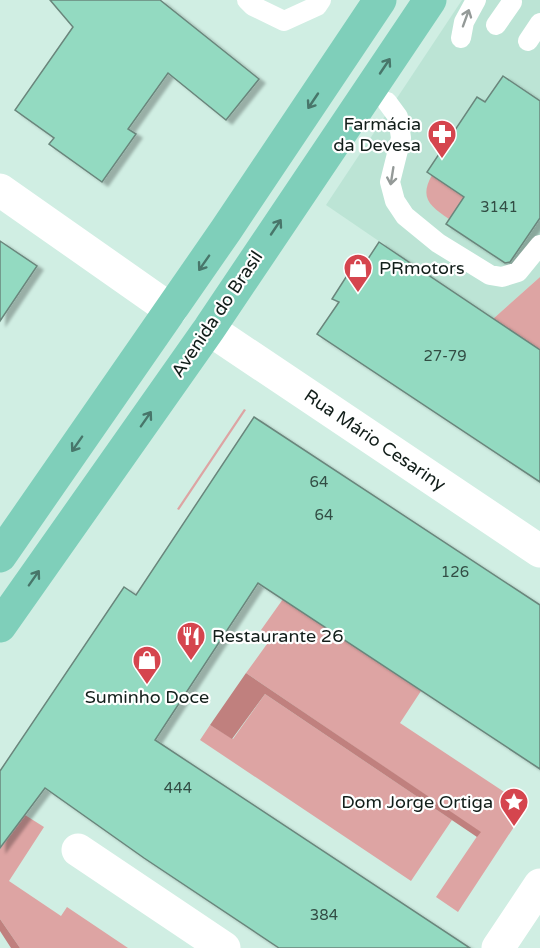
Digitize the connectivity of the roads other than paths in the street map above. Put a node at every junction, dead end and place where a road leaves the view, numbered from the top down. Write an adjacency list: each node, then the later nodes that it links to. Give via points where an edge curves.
1 (247, 0): 2 (lane, via 284,21 317,6)
2 (321, 0)
3 (380, 0): 14 (main road, one-way to 14)
4 (430, 0): 15 (main road, Avenida do Brasil, one-way to 4)
5 (476, 0): 9 (lane, one-way to 5, via 464,22)
6 (512, 2): 8 (lane)
7 (540, 23): 10 (lane)
8 (496, 25)
9 (461, 38)
10 (528, 41)
11 (387, 102): 13 (lane, one-way to 13, via 398,117 401,138 390,182 395,201 405,216 438,243 490,275 502,277 518,272)
12 (0, 190): 14 (street)
13 (540, 245)
14 (171, 310): 17 (main road, one-way to 17)
15 (209, 328): 16 (street, Rua Mário Cesariny); 18 (main road, Avenida do Brasil, one-way to 15)
16 (540, 551)
17 (0, 556)
18 (0, 626)
19 (78, 850): 21 (street)
20 (540, 885): 22 (street)
21 (224, 948)
22 (498, 948)

